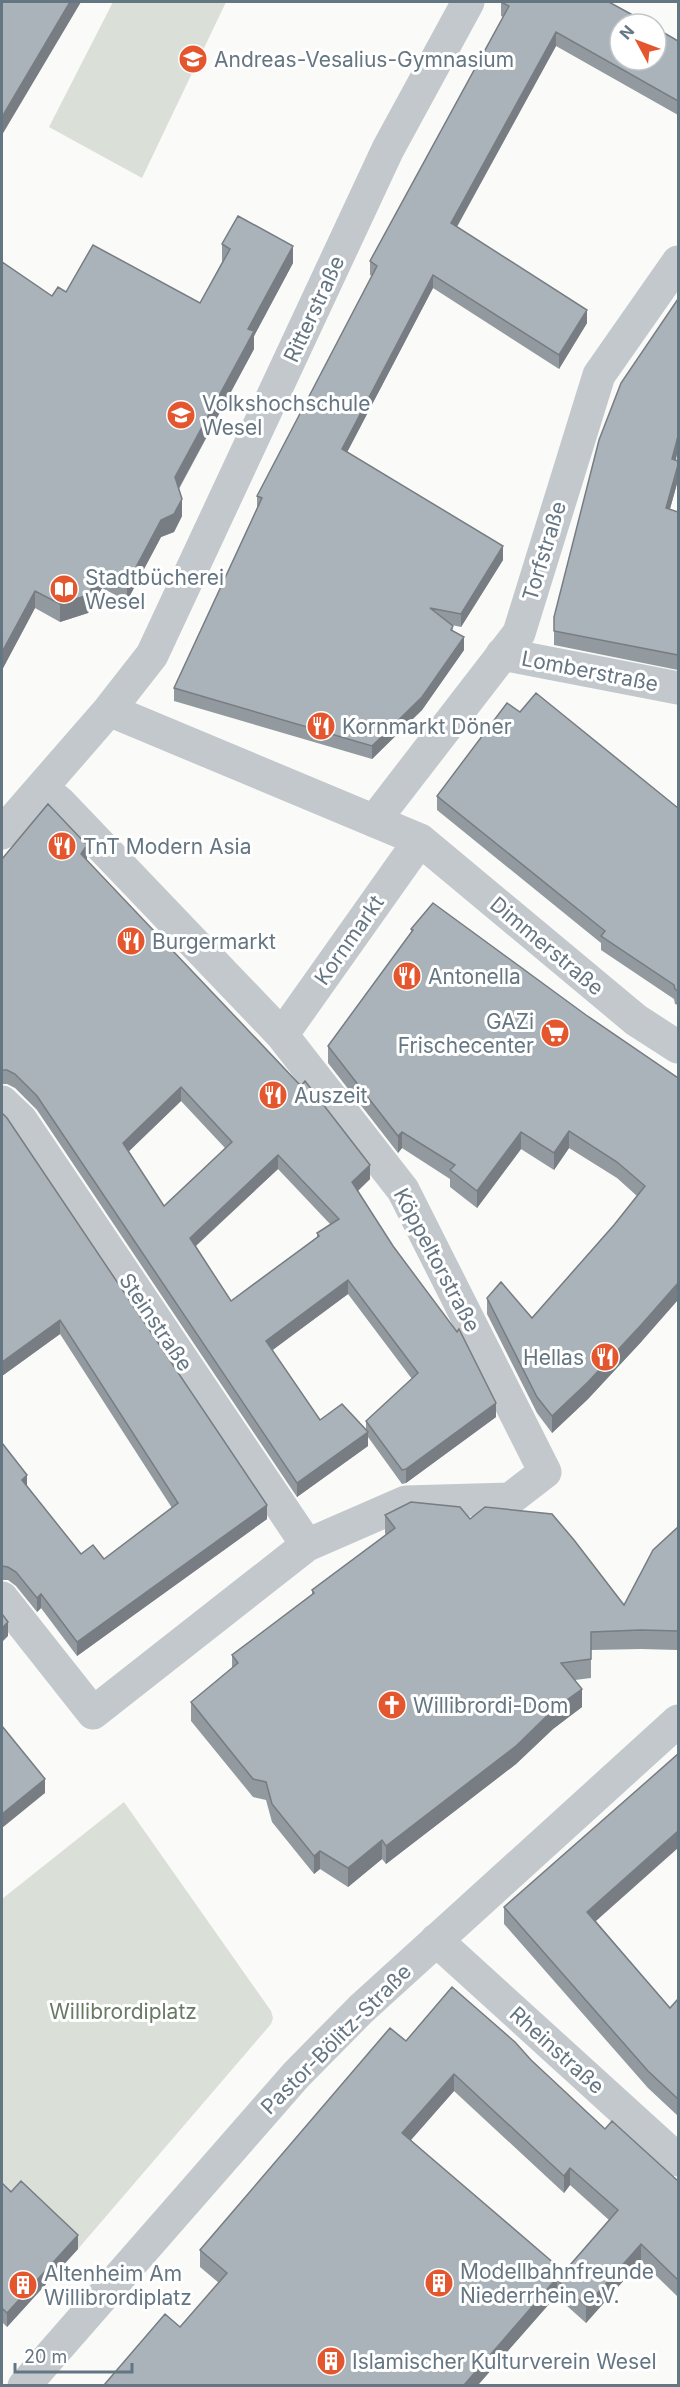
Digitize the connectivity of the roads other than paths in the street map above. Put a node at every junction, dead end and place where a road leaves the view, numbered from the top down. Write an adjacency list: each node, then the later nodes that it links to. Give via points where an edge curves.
1 (468, 2): 5 (street, Ritterstraße, via 388,149 152,655)
2 (678, 262): 3 (street, Torfstraße, via 599,375 519,633)
3 (502, 654): 4 (street, Lomberstraße); 7 (street, Torfstraße)
4 (678, 688)
5 (109, 710): 6 (street, Ritterstraße); 7 (street)
6 (42, 788): 8 (street, Ritterstraße); 10 (street)
7 (374, 821): 9 (street)
8 (2, 833)
9 (420, 840): 10 (street, Kornmarkt); 11 (street, Dimmerstraße, via 636,1020)
10 (282, 1035): 13 (street, Köppeltorstraße, via 403,1190 545,1472 510,1499 406,1502)
11 (678, 1047)
12 (2, 1102): 13 (street, Steinstraße, via 21,1120)
13 (307, 1545): 14 (street, via 93,1713)
14 (2, 1598)
15 (678, 1721): 16 (street, Pastor-Bölitz-Straße)
16 (436, 1940): 17 (street, Rheinstraße); 18 (street, Pastor-Bölitz-Straße, via 296,2074)
17 (678, 2160)
18 (24, 2385)

